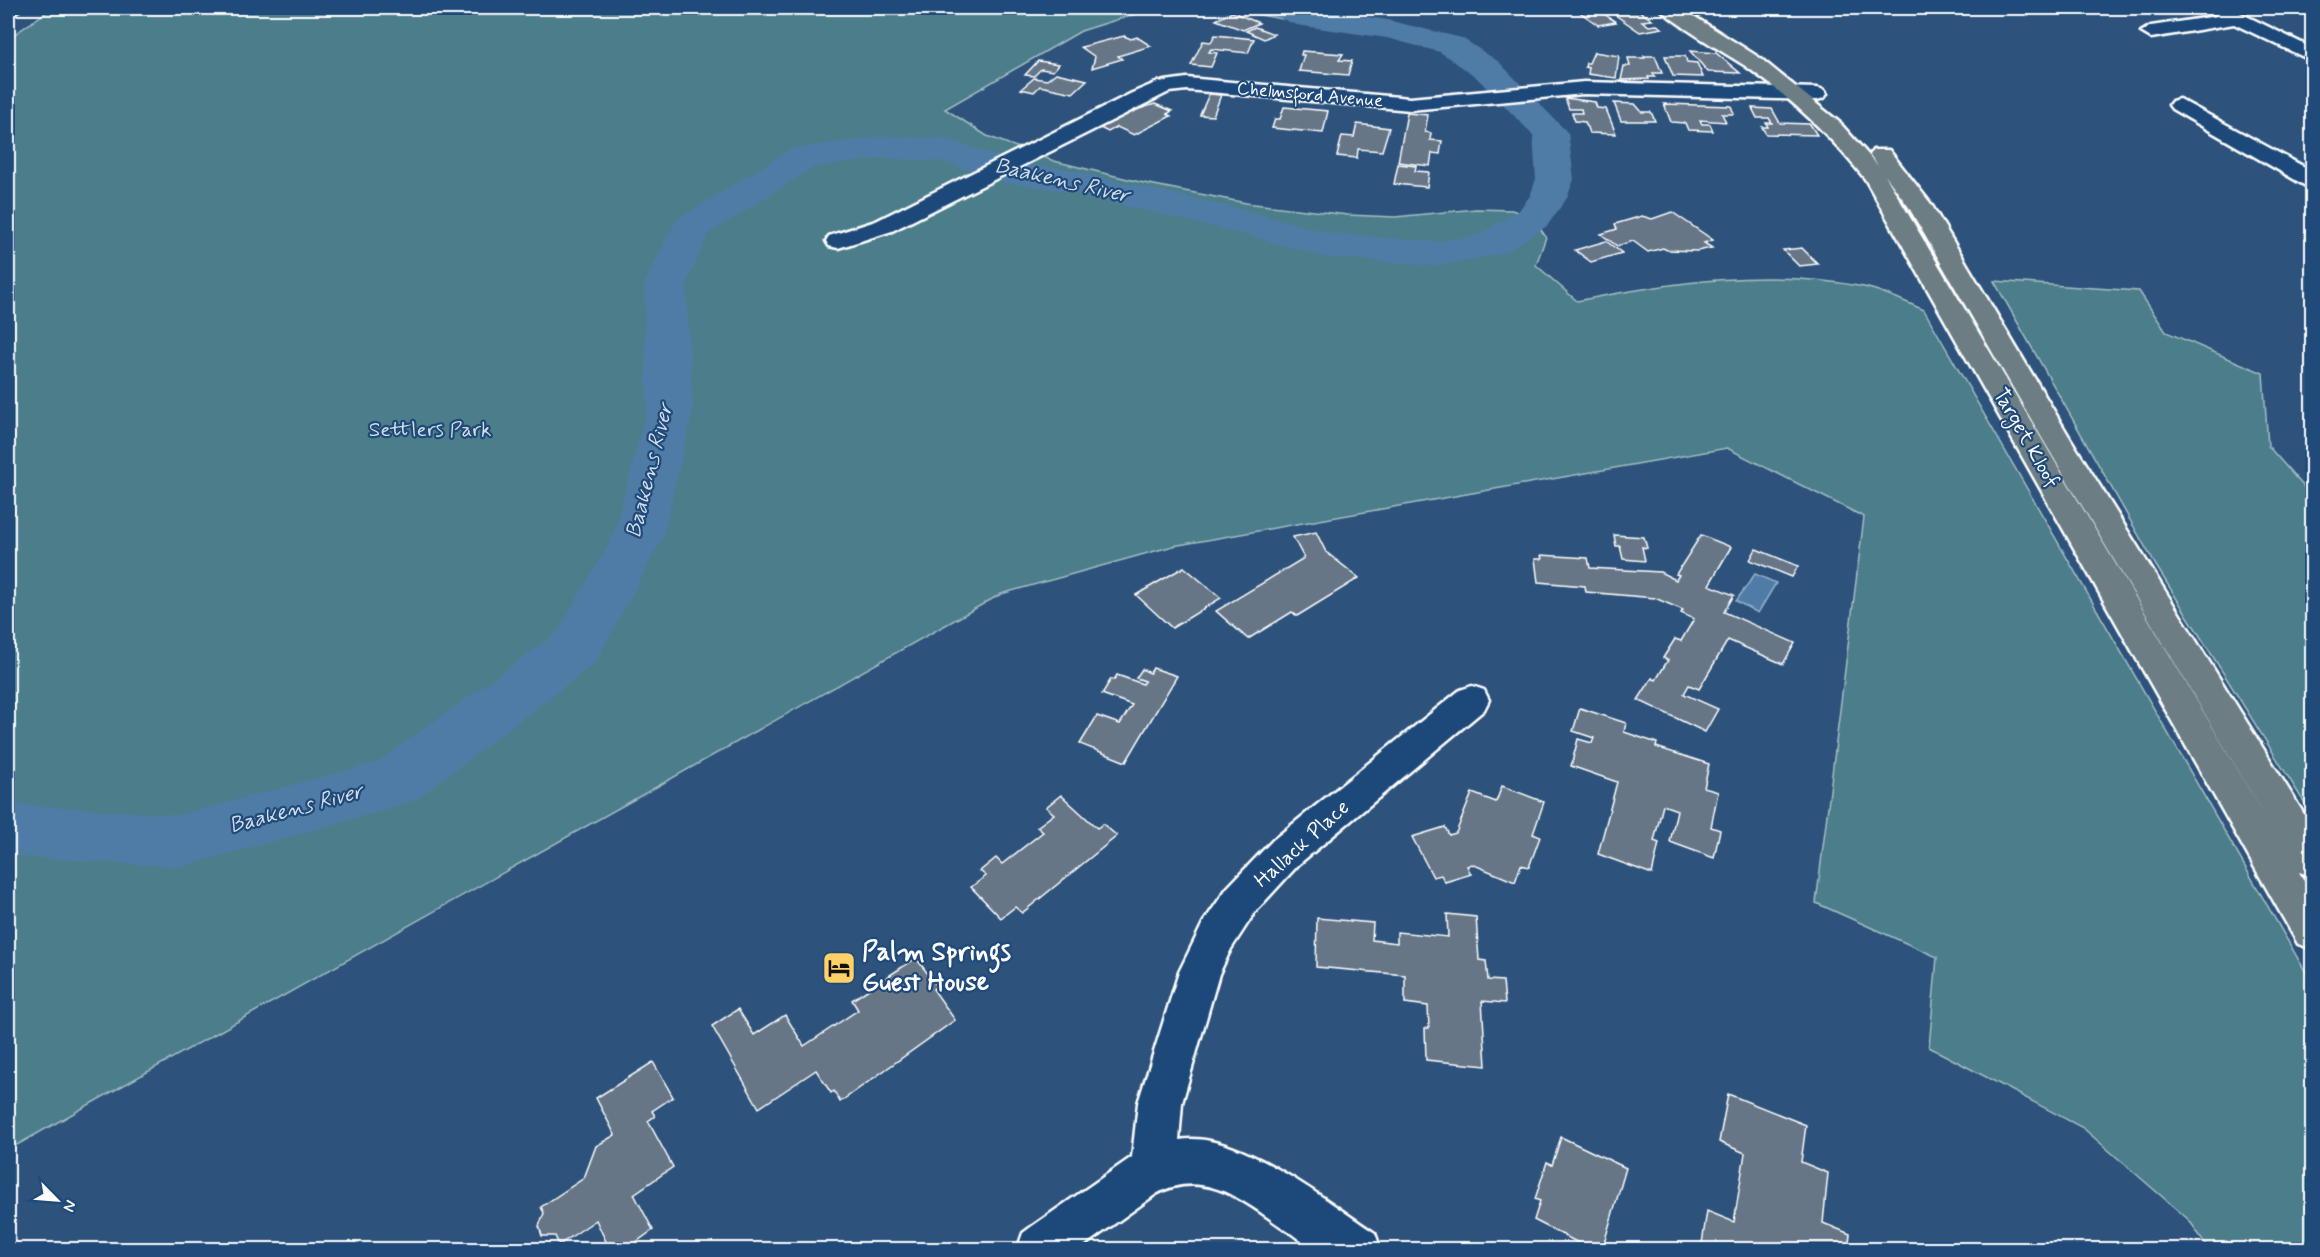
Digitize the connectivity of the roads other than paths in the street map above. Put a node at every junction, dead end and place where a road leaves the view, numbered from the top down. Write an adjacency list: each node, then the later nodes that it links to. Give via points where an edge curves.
1 (13, 8): 5 (street)
2 (1669, 8): 9 (main road, Target Kloof)
3 (1691, 8): 9 (main road, Target Kloof)
4 (2216, 8): 6 (street)
5 (8, 11)
6 (2236, 18): 7 (street); 8 (street)
7 (2151, 32)
8 (2313, 55)
9 (1806, 94): 12 (street, Chelmsford Avenue, via 1608,88 1542,90 1410,104 1176,84 1147,93 884,226); 13 (main road, Target Kloof, via 1856,150); 14 (main road, Target Kloof, via 1835,107 1895,170)
10 (2179, 105): 11 (street)
11 (2313, 180)
12 (838, 241)
13 (1924, 261): 14 (main road); 17 (main road, Target Kloof)
14 (1954, 261): 16 (main road, Target Kloof, via 2056,438)
15 (1472, 700): 18 (street, Hallack Place, via 1286,852 1241,900 1199,972 1160,1103)
16 (2313, 860)
17 (2313, 932)
18 (1154, 1167): 19 (street); 20 (street, via 1185,1161 1218,1164 1239,1172)
19 (1040, 1250)
20 (1358, 1250)

